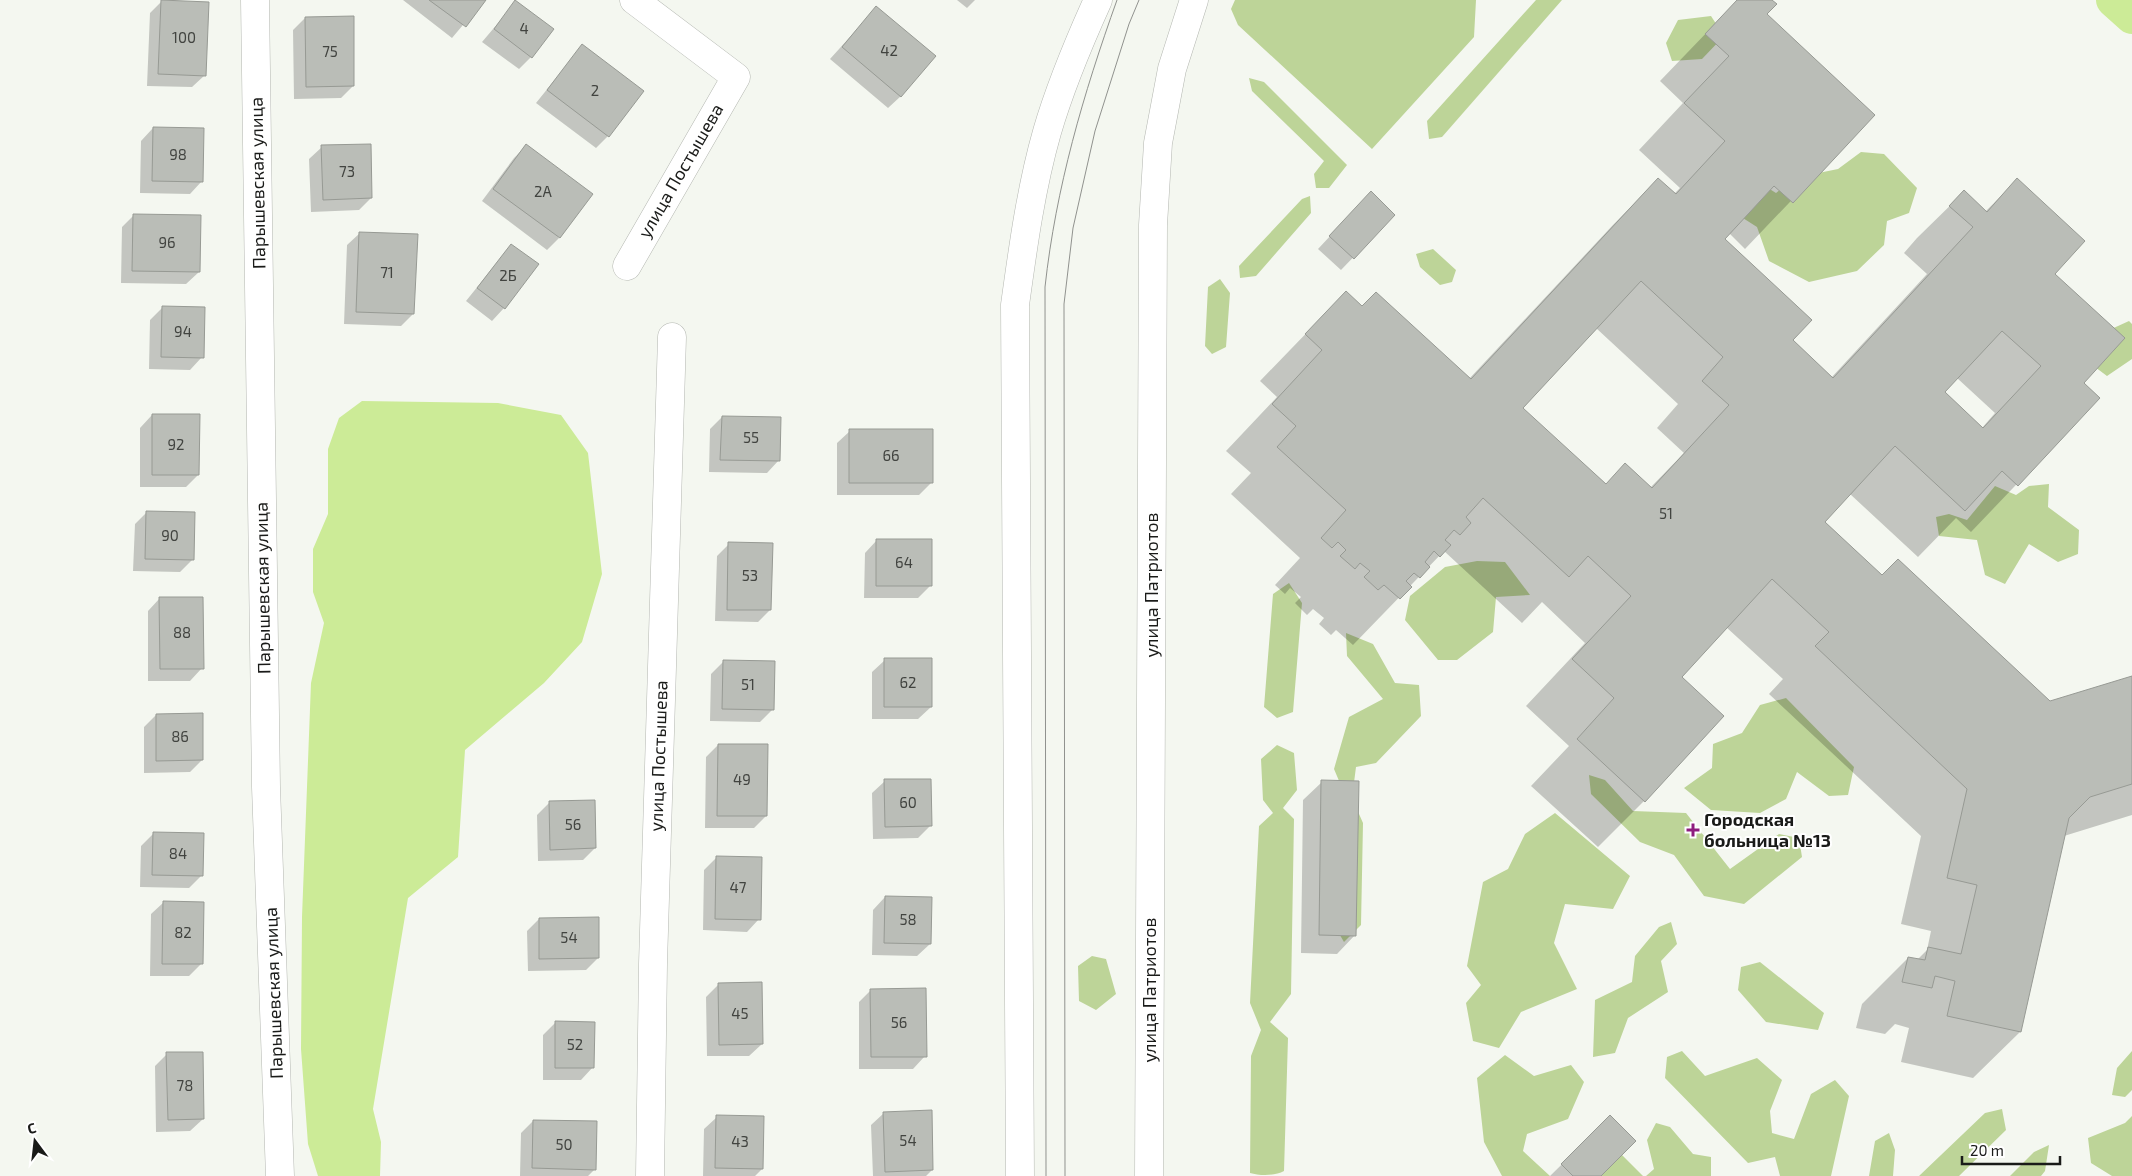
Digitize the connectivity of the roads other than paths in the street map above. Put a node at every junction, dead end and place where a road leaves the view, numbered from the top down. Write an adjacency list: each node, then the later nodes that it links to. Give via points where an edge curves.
1 (255, 0): 7 (street, Парышевская улица, via 266,787)
2 (634, 0): 5 (street, улица Постышева, via 736,77)
3 (1098, 0): 9 (street, via 1047,132 1027,220 1014,305)
4 (1194, 0): 10 (street, улица Патриотов, via 1172,70 1158,143 1153,225)
5 (627, 266)
6 (672, 337): 8 (street, улица Постышева, via 653,954)
7 (280, 1176)
8 (650, 1176)
9 (1020, 1176)
10 (1150, 1176)

